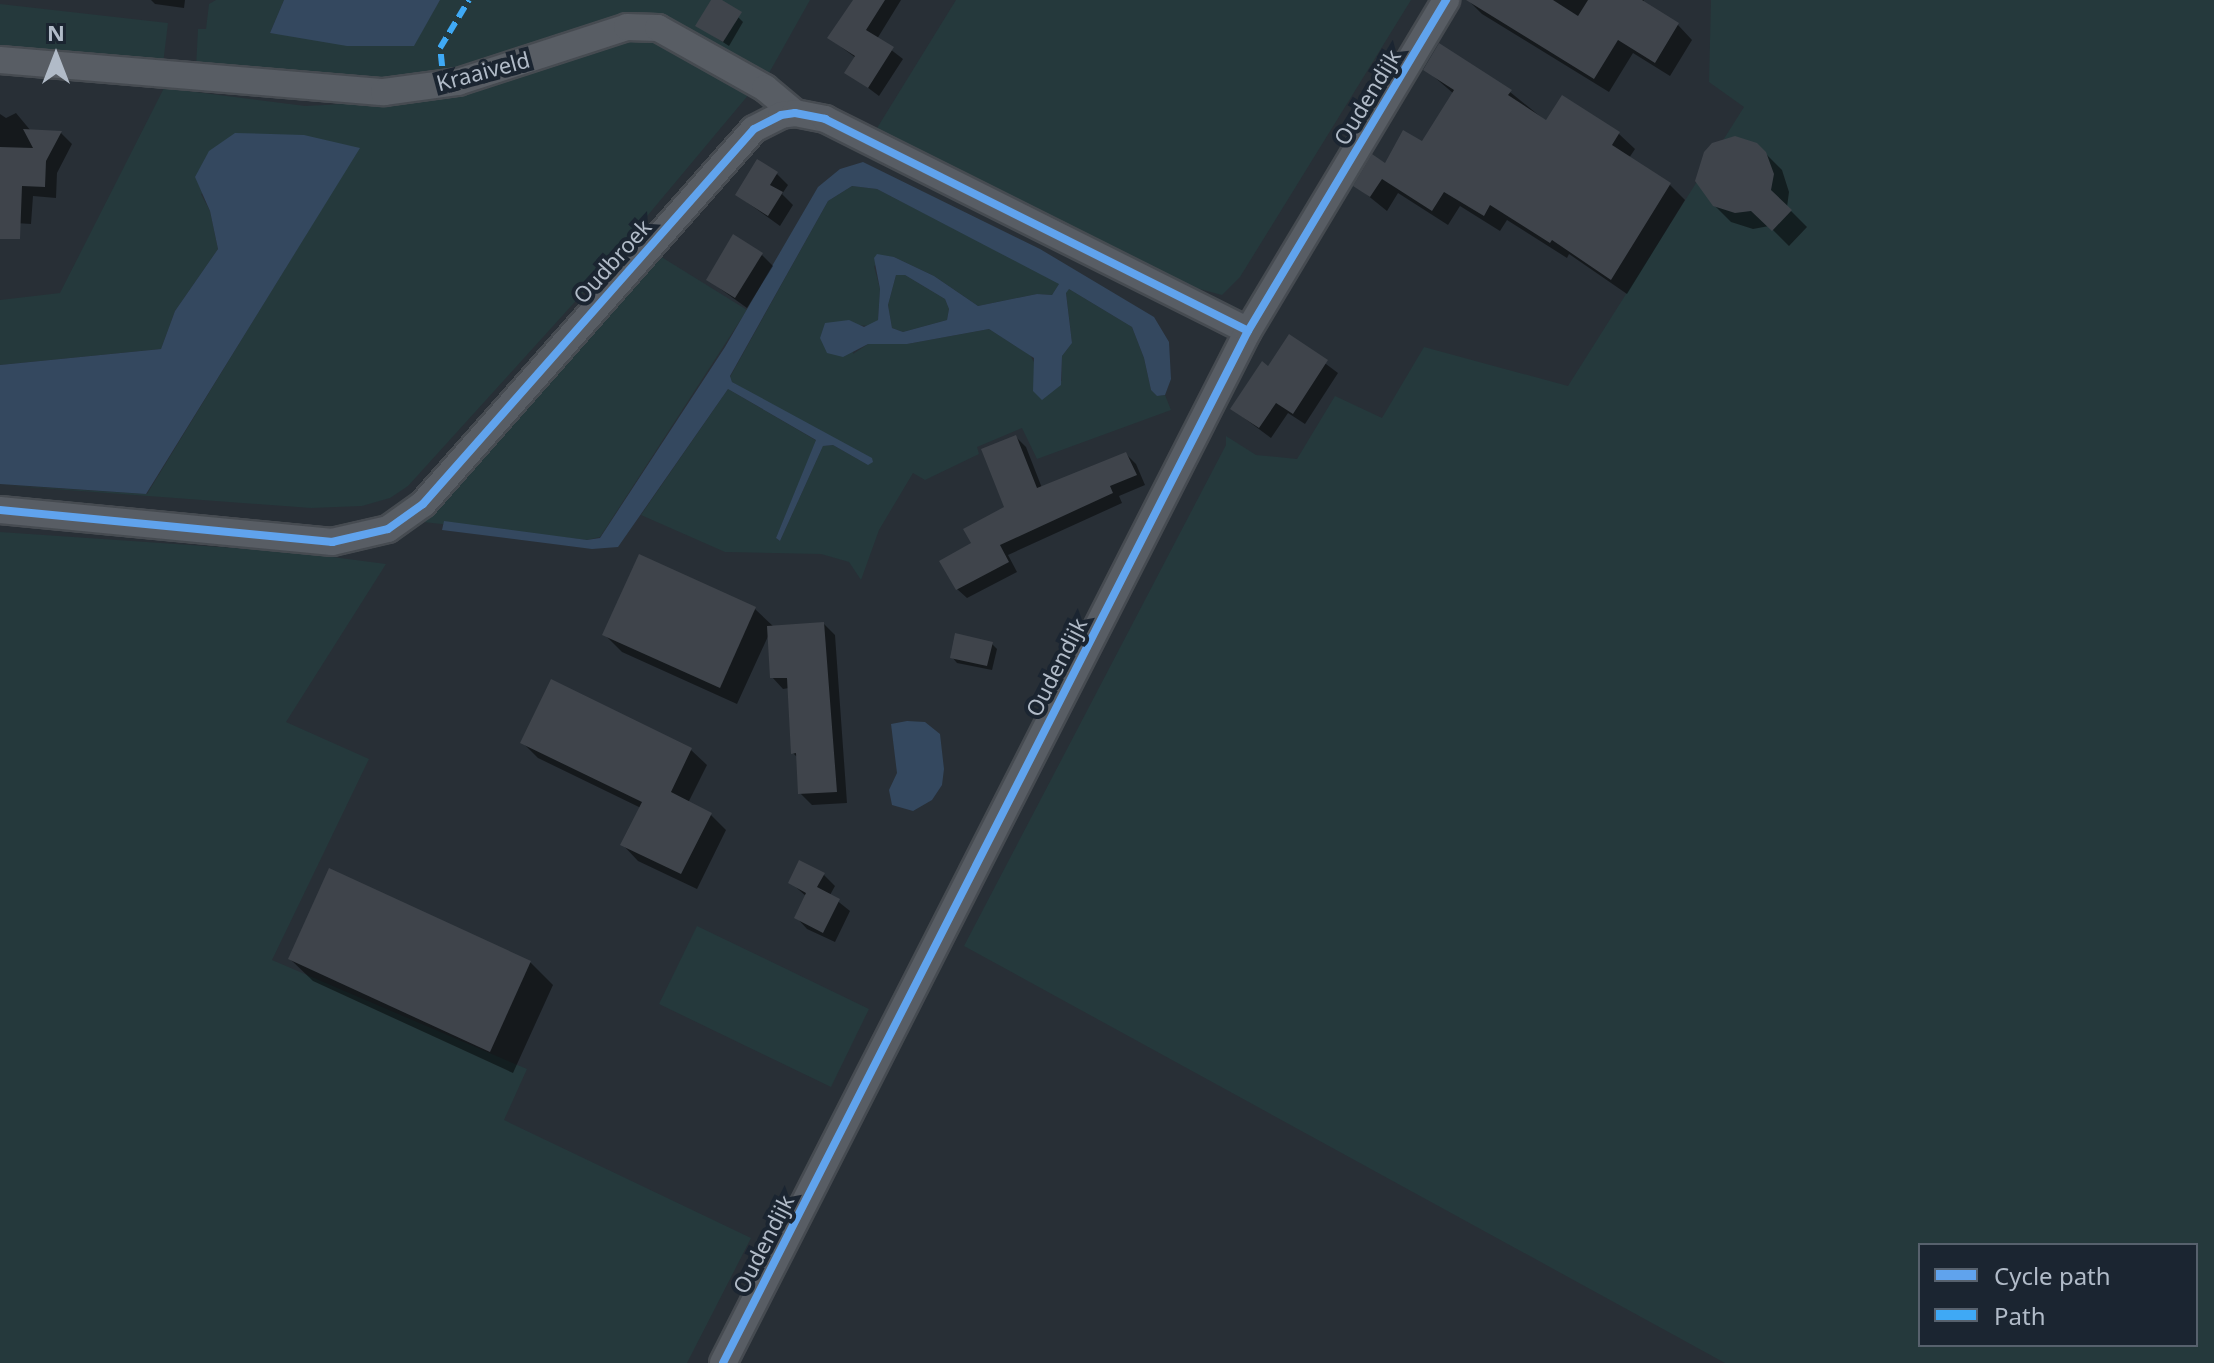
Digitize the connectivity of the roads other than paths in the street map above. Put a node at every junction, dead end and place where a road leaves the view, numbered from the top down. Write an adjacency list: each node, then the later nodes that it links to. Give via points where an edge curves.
1 (1446, 0): 4 (street, Oudendijk)
2 (0, 60): 3 (street, Kraaiveld, via 384,92 458,82 627,27 658,28 765,88)
3 (795, 113): 4 (street, via 825,119); 5 (street, Oudbroek, via 766,122 743,140 423,504 388,529 332,542)
4 (1248, 331): 6 (street, Oudendijk)
5 (0, 510)
6 (723, 1363)

